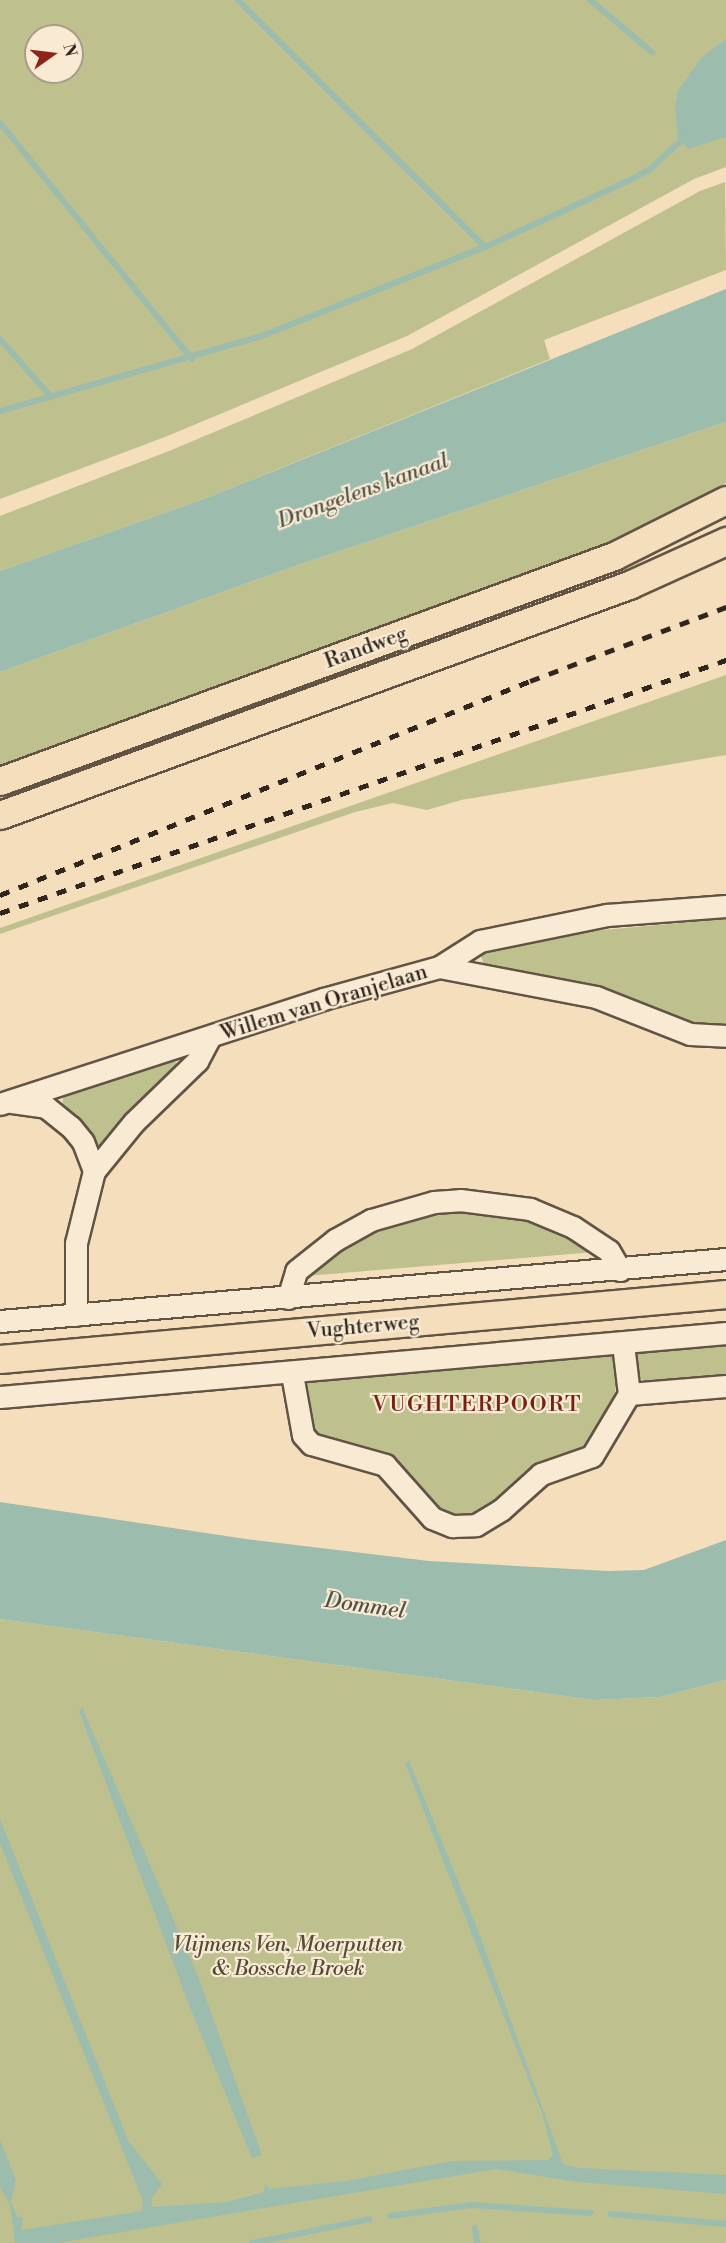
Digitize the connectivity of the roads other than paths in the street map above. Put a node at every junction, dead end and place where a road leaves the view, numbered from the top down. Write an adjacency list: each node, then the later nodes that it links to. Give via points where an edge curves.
1 (726, 500): 3 (main road, Randweg, via 614,556)
2 (726, 541): 4 (main road, Randweg, via 585,602)
3 (0, 781)
4 (0, 815)
5 (726, 906): 6 (street, Willem van Oranjelaan, via 560,922 480,941)
6 (439, 967): 7 (street, Willem van Oranjelaan, via 596,997 690,1034); 8 (street, Willem van Oranjelaan, via 323,999)
7 (726, 1036)
8 (209, 1038): 9 (street, Willem van Oranjelaan); 10 (street, Willem van Oranjelaan, via 197,1061 134,1122)
9 (4, 1103): 10 (street, Willem van Oranjelaan, via 46,1107 83,1142)
10 (94, 1171): 15 (street, Willem van Oranjelaan, via 76,1244)
11 (726, 1259): 12 (street, Vughterweg)
12 (620, 1270): 14 (street, Vughterweg); 14 (street, Vughterweg, via 609,1251 573,1227 530,1209 460,1200 434,1202 371,1220 335,1240 296,1271)
13 (726, 1294): 19 (main road, Vughterweg)
14 (288, 1298): 15 (street, Vughterweg)
15 (76, 1315): 16 (street, Vughterweg)
16 (0, 1321)
17 (726, 1333): 18 (street, Vughterweg)
18 (623, 1344): 20 (street, Vughterweg); 22 (street)
19 (0, 1359)
20 (292, 1374): 22 (street, via 303,1435 311,1444 385,1465 432,1518 452,1526 476,1525 501,1510 541,1474 592,1456); 23 (street, Vughterweg)
21 (726, 1386): 22 (street)
22 (629, 1394)
23 (0, 1397)

